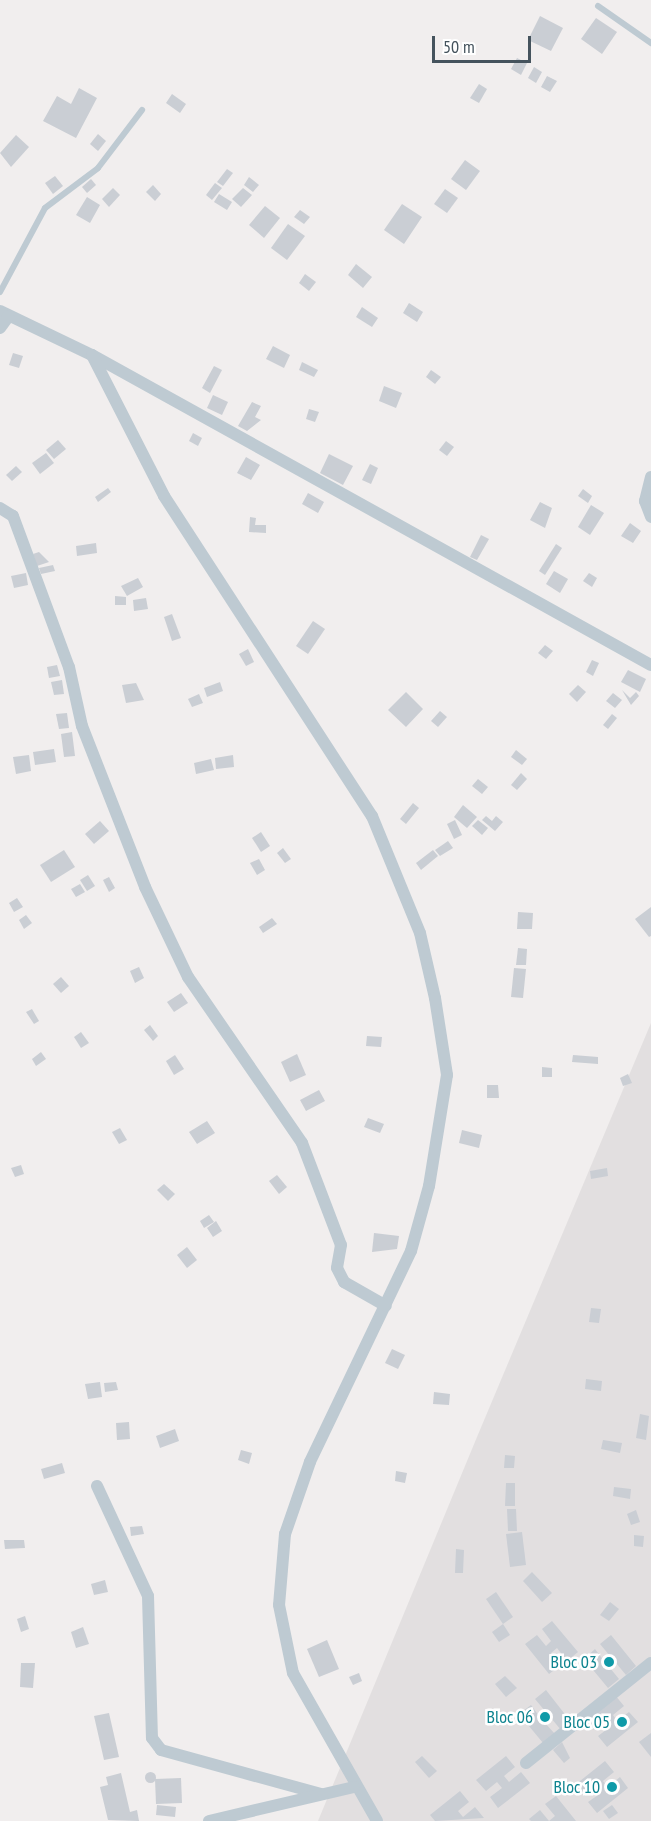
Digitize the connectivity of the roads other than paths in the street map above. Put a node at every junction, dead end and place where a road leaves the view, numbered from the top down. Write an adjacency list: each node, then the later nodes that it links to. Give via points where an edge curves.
1 (598, 6): 2 (lane)
2 (651, 44)
3 (142, 110): 4 (lane, via 98,168 45,208)
4 (0, 292)
5 (4, 314): 6 (street); 7 (street)
6 (0, 328)
7 (92, 355): 11 (street, via 367,512); 12 (street, via 170,506 372,816 420,933 447,1075 429,1186 411,1251)
8 (651, 477): 10 (street, via 645,501)
9 (0, 508): 12 (street, via 13,516 69,667 82,726 145,887 188,977 302,1143 341,1245 337,1268 344,1282)
10 (651, 517)
11 (651, 665)
12 (386, 1306): 16 (street, via 310,1462 285,1534 279,1605 293,1673)
13 (97, 1486): 17 (street, via 148,1596 152,1737 161,1750)
14 (651, 1664): 15 (street)
15 (526, 1763)
16 (354, 1787): 17 (street); 19 (street)
17 (321, 1794): 18 (street)
18 (209, 1821)
19 (377, 1821)

